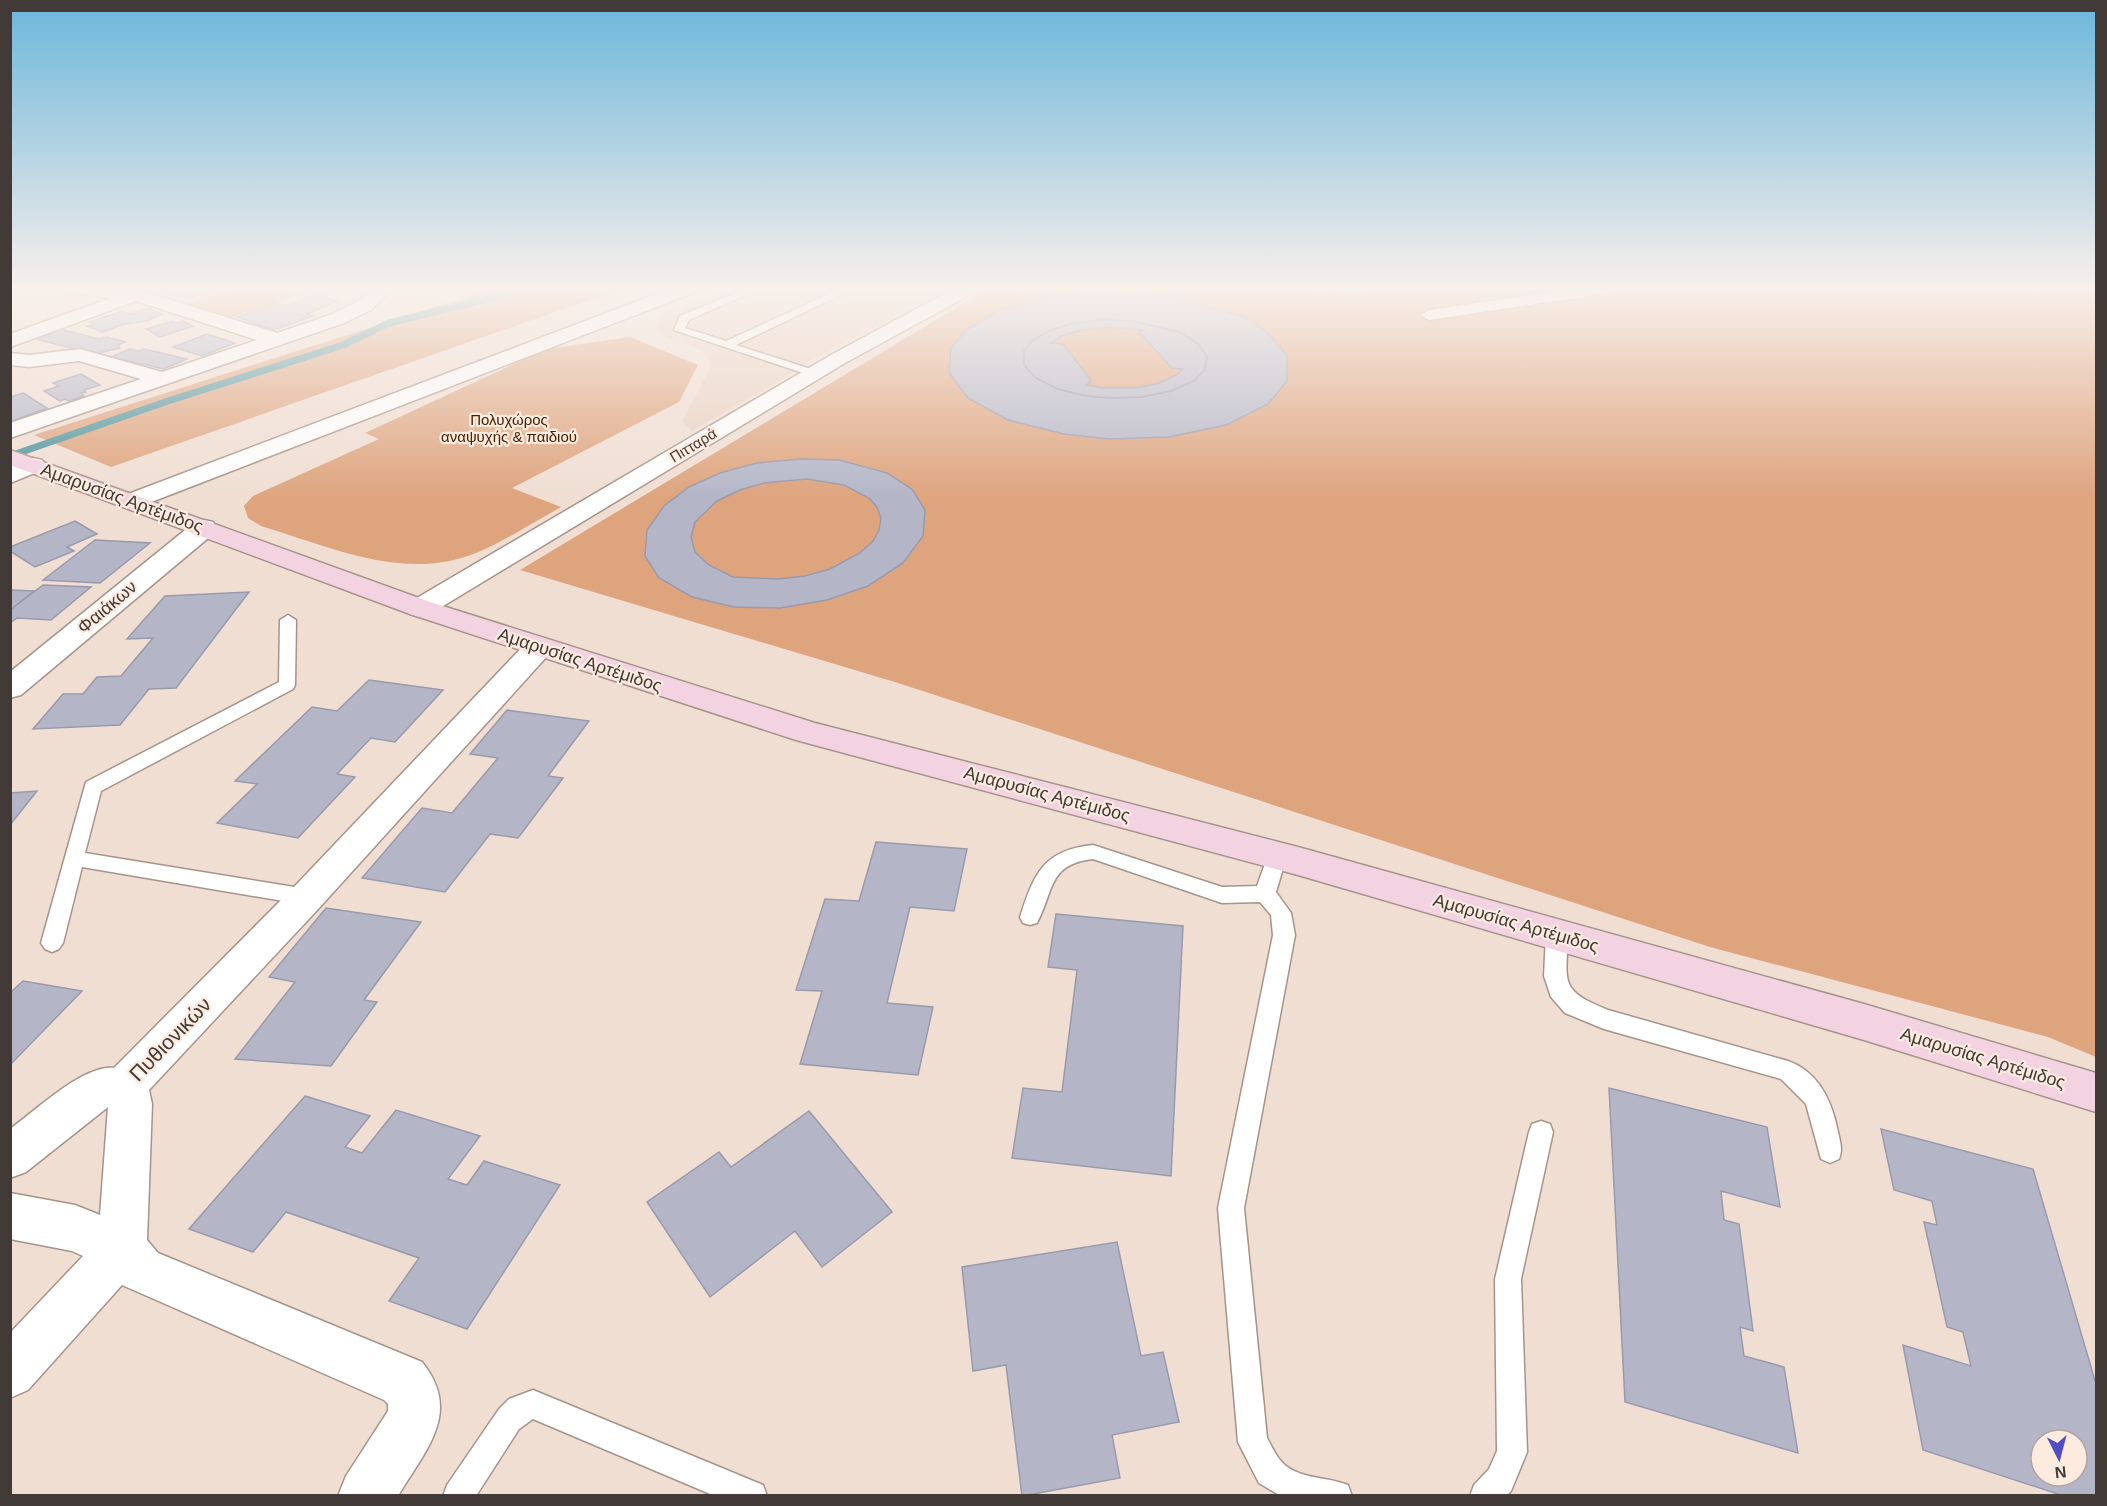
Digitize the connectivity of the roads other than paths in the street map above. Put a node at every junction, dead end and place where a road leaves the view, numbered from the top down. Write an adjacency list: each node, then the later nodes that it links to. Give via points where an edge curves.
1 (52, 358): 7 (street)
2 (92, 358): 9 (street)
3 (219, 358): 9 (street)
4 (505, 358): 12 (street)
5 (766, 358): 8 (lane)
6 (841, 358): 8 (street, Πιτταρά)
7 (10, 359)
8 (813, 374): 14 (street, Πιτταρά)
9 (161, 378): 10 (street)
10 (10, 431)
11 (19, 464): 12 (main road, Αμαρυσίας Αρτέμιδος)
12 (132, 501): 13 (main road, Αμαρυσίας Αρτέμιδος)
13 (204, 528): 14 (main road, Αμαρυσίας Αρτέμιδος); 17 (street, Φαιάκων)
14 (420, 608): 16 (main road, Αμαρυσίας Αρτέμιδος)
15 (288, 620): 19 (lane, via 287,685 93,788)
16 (539, 647): 18 (main road, Αμαρυσίας Αρτέμιδος, via 807,732); 21 (street, Πυθιονικών)
17 (10, 688)
18 (1277, 855): 20 (lane); 23 (main road, Αμαρυσίας Αρτέμιδος)
19 (76, 859): 21 (lane); 24 (lane)
20 (1265, 894): 22 (lane, via 1222,895 1093,852 1081,852 1053,864 1044,877); 36 (lane, via 1281,913 1284,935 1231,1208 1253,1442 1270,1472 1300,1490)
21 (307, 897): 25 (street, Πυθιονικών)
22 (1030, 917)
23 (1557, 935): 26 (main road, Αμαρυσίας Αρτέμιδος); 28 (lane, via 1555,976 1559,991 1573,1006 1604,1019 1788,1071 1806,1083 1818,1098)
24 (52, 944)
25 (123, 1088): 29 (street, via 106,1086 97,1090); 31 (street, Πυθιονικών, via 129,1093 130,1104)
26 (2097, 1093)
27 (1541, 1132): 37 (lane, via 1508,1279 1512,1452 1500,1480)
28 (1830, 1151)
29 (10, 1157)
30 (10, 1216): 31 (street, via 75,1228)
31 (122, 1249): 32 (street); 33 (street, via 141,1270 403,1381 412,1391 417,1407 413,1420)
32 (10, 1372)
33 (366, 1496)
34 (458, 1496): 35 (lane, via 509,1419 519,1409 533,1404)
35 (752, 1496)
36 (1337, 1496)
37 (1485, 1496)

